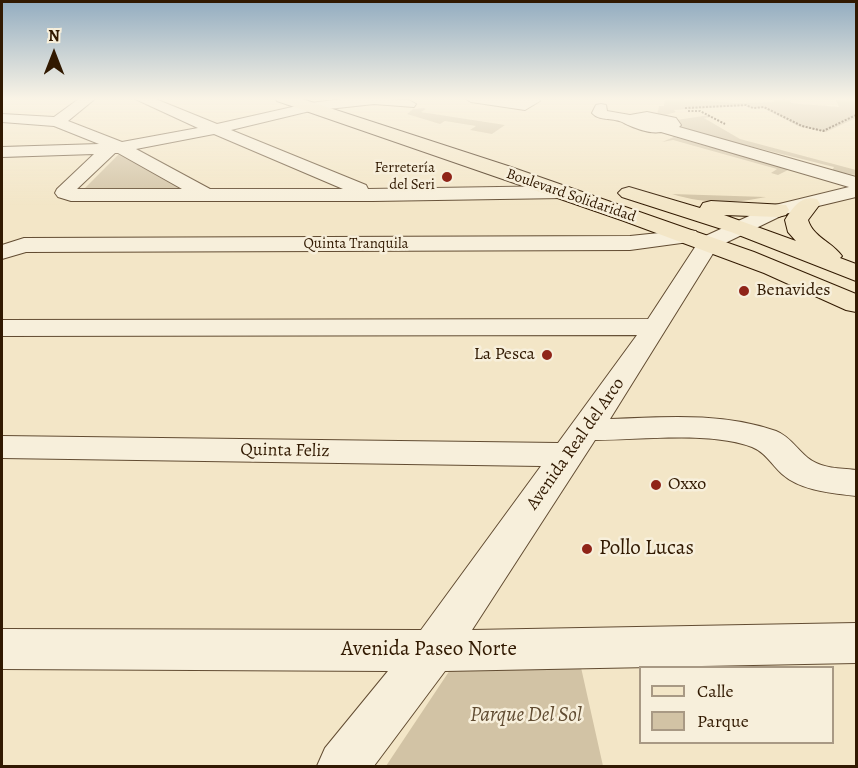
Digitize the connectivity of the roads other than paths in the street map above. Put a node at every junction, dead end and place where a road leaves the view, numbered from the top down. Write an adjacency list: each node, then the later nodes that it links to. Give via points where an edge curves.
1 (83, 134): 7 (street)
2 (191, 134): 7 (street)
3 (228, 134): 14 (street)
4 (419, 134): 9 (main road, Boulevard Solidaridad)
5 (432, 134): 9 (main road, Boulevard Solidaridad)
6 (685, 134): 10 (street)
7 (115, 148): 8 (street); 13 (street); 13 (street, via 65,193)
8 (5, 154)
9 (565, 182): 14 (street); 18 (main road, Boulevard Solidaridad)
10 (856, 183)
11 (610, 187): 15 (main road, Boulevard Solidaridad)
12 (856, 191): 16 (street)
13 (206, 195): 14 (street)
14 (373, 195)
15 (665, 204): 17 (main road); 18 (main road, Boulevard Solidaridad)
16 (809, 204): 17 (street); 20 (main road, via 796,220 800,232)
17 (778, 210): 18 (street)
18 (709, 242): 19 (street, Quinta Tranquila, via 24,245); 20 (main road, Boulevard Solidaridad); 21 (main road, Boulevard Solidaridad); 23 (street, Avenida Real del Arco)
19 (2, 252)
20 (852, 271)
21 (856, 304)
22 (567, 327): 23 (street); 24 (street); 25 (street)
23 (656, 327): 25 (street, Avenida Real del Arco)
24 (2, 328)
25 (634, 358): 26 (street, Avenida Real del Arco)
26 (577, 442): 27 (street, Quinta Feliz); 28 (street, Quinta Feliz, via 713,429 765,439 782,450 795,467 818,478); 31 (street, Avenida Real del Arco)
27 (2, 447)
28 (856, 483)
29 (856, 643): 31 (street, Avenida Paseo Norte)
30 (2, 649): 31 (street, Avenida Paseo Norte)
31 (433, 651): 32 (street, Avenida Real del Arco)
32 (343, 766)

